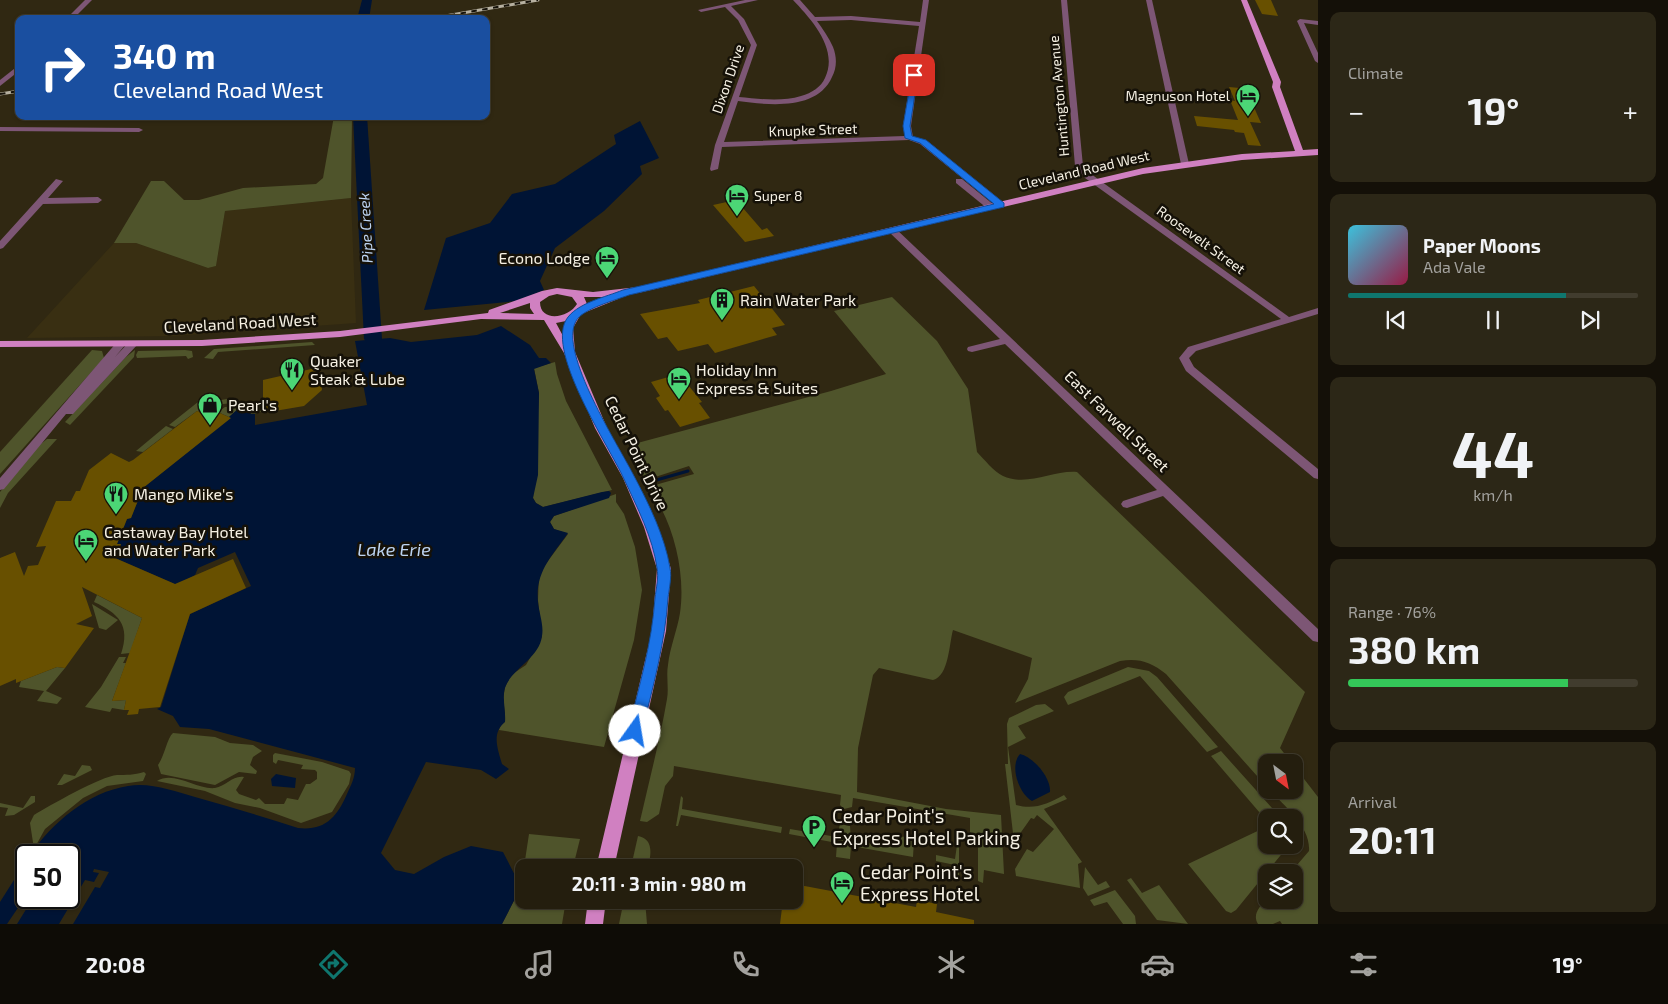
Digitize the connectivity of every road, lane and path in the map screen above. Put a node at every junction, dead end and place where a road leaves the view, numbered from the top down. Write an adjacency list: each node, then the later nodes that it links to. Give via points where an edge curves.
1 (89, 0): 11 (street)
2 (755, 0): 9 (street)
3 (796, 0): 12 (street)
4 (926, 0): 14 (street)
5 (1064, 0): 29 (street, Huntington Avenue, via 1077,162 1083,172)
6 (1149, 0): 26 (street)
7 (1237, 0): 18 (main road, via 1269,81)
8 (1244, 0): 18 (main road, via 1277,82)
9 (726, 5): 10 (street); 19 (street, Dixon Drive, via 741,19 754,43)
10 (701, 10)
11 (73, 15)
12 (813, 19): 14 (street, via 851,18); 19 (street, via 832,53 831,72 825,86 810,95 788,101)
13 (1318, 22): 15 (street, via 1300,21)
14 (922, 24): 22 (street, via 906,126)
15 (1318, 60)
16 (15, 71): 17 (street)
17 (0, 84)
18 (1276, 87): 25 (main road)
19 (735, 99): 23 (street, Dixon Drive)
20 (0, 129): 21 (street)
21 (138, 130)
22 (909, 138): 23 (street, Knupke Street); 32 (street, via 923,142); 33 (street)
23 (719, 145): 27 (street, Dixon Drive)
24 (1318, 152): 25 (main road, Cleveland Road West)
25 (1300, 153): 26 (main road, Cleveland Road West)
26 (1185, 164): 29 (main road, Cleveland Road West)
27 (714, 169)
28 (59, 181): 31 (street)
29 (1097, 182): 32 (main road, Cleveland Road West); 43 (street, Roosevelt Street)
30 (98, 200): 31 (street)
31 (43, 201): 35 (street)
32 (1001, 205): 33 (main road, Cleveland Road West)
33 (991, 208): 34 (main road, Cleveland Road West)
34 (892, 230): 36 (main road, Cleveland Road West); 44 (street, East Farwell Street)
35 (0, 246)
36 (626, 292): 37 (main road, Cleveland Road West); 40 (main road, Cleveland Road West)
37 (573, 293): 38 (main road, Cleveland Road West, via 557,291); 40 (main road, via 582,301)
38 (541, 296): 41 (main road, Cleveland Road West); 42 (main road, Cedar Point Drive, via 534,308)
39 (1318, 311): 43 (street)
40 (577, 313): 42 (main road, Cleveland Road West, via 566,318); 49 (main road, Cedar Point Drive, via 568,328)
41 (481, 316): 42 (main road, Cleveland Road West); 47 (main road, Cleveland Road West, via 340,334)
42 (546, 318): 49 (main road, Cedar Point Drive)
43 (1288, 320): 51 (street, via 1192,350 1184,357 1185,363)
44 (1008, 340): 48 (street); 53 (street, East Farwell Street)
45 (0, 344): 46 (main road, Cleveland Road West)
46 (121, 344): 47 (main road, Cleveland Road West); 50 (street, via 63,407)
47 (133, 344): 50 (street, via 72,409)
48 (972, 349)
49 (569, 352): 56 (main road, Cedar Point Drive, via 594,413 644,511 664,569 659,631)
50 (50, 426): 52 (street)
51 (1318, 475)
52 (0, 486)
53 (1166, 491): 54 (street); 55 (street, East Farwell Street)
54 (1126, 504)
55 (1318, 637)
56 (607, 859)
57 (596, 909): 58 (main road)
58 (594, 924)

